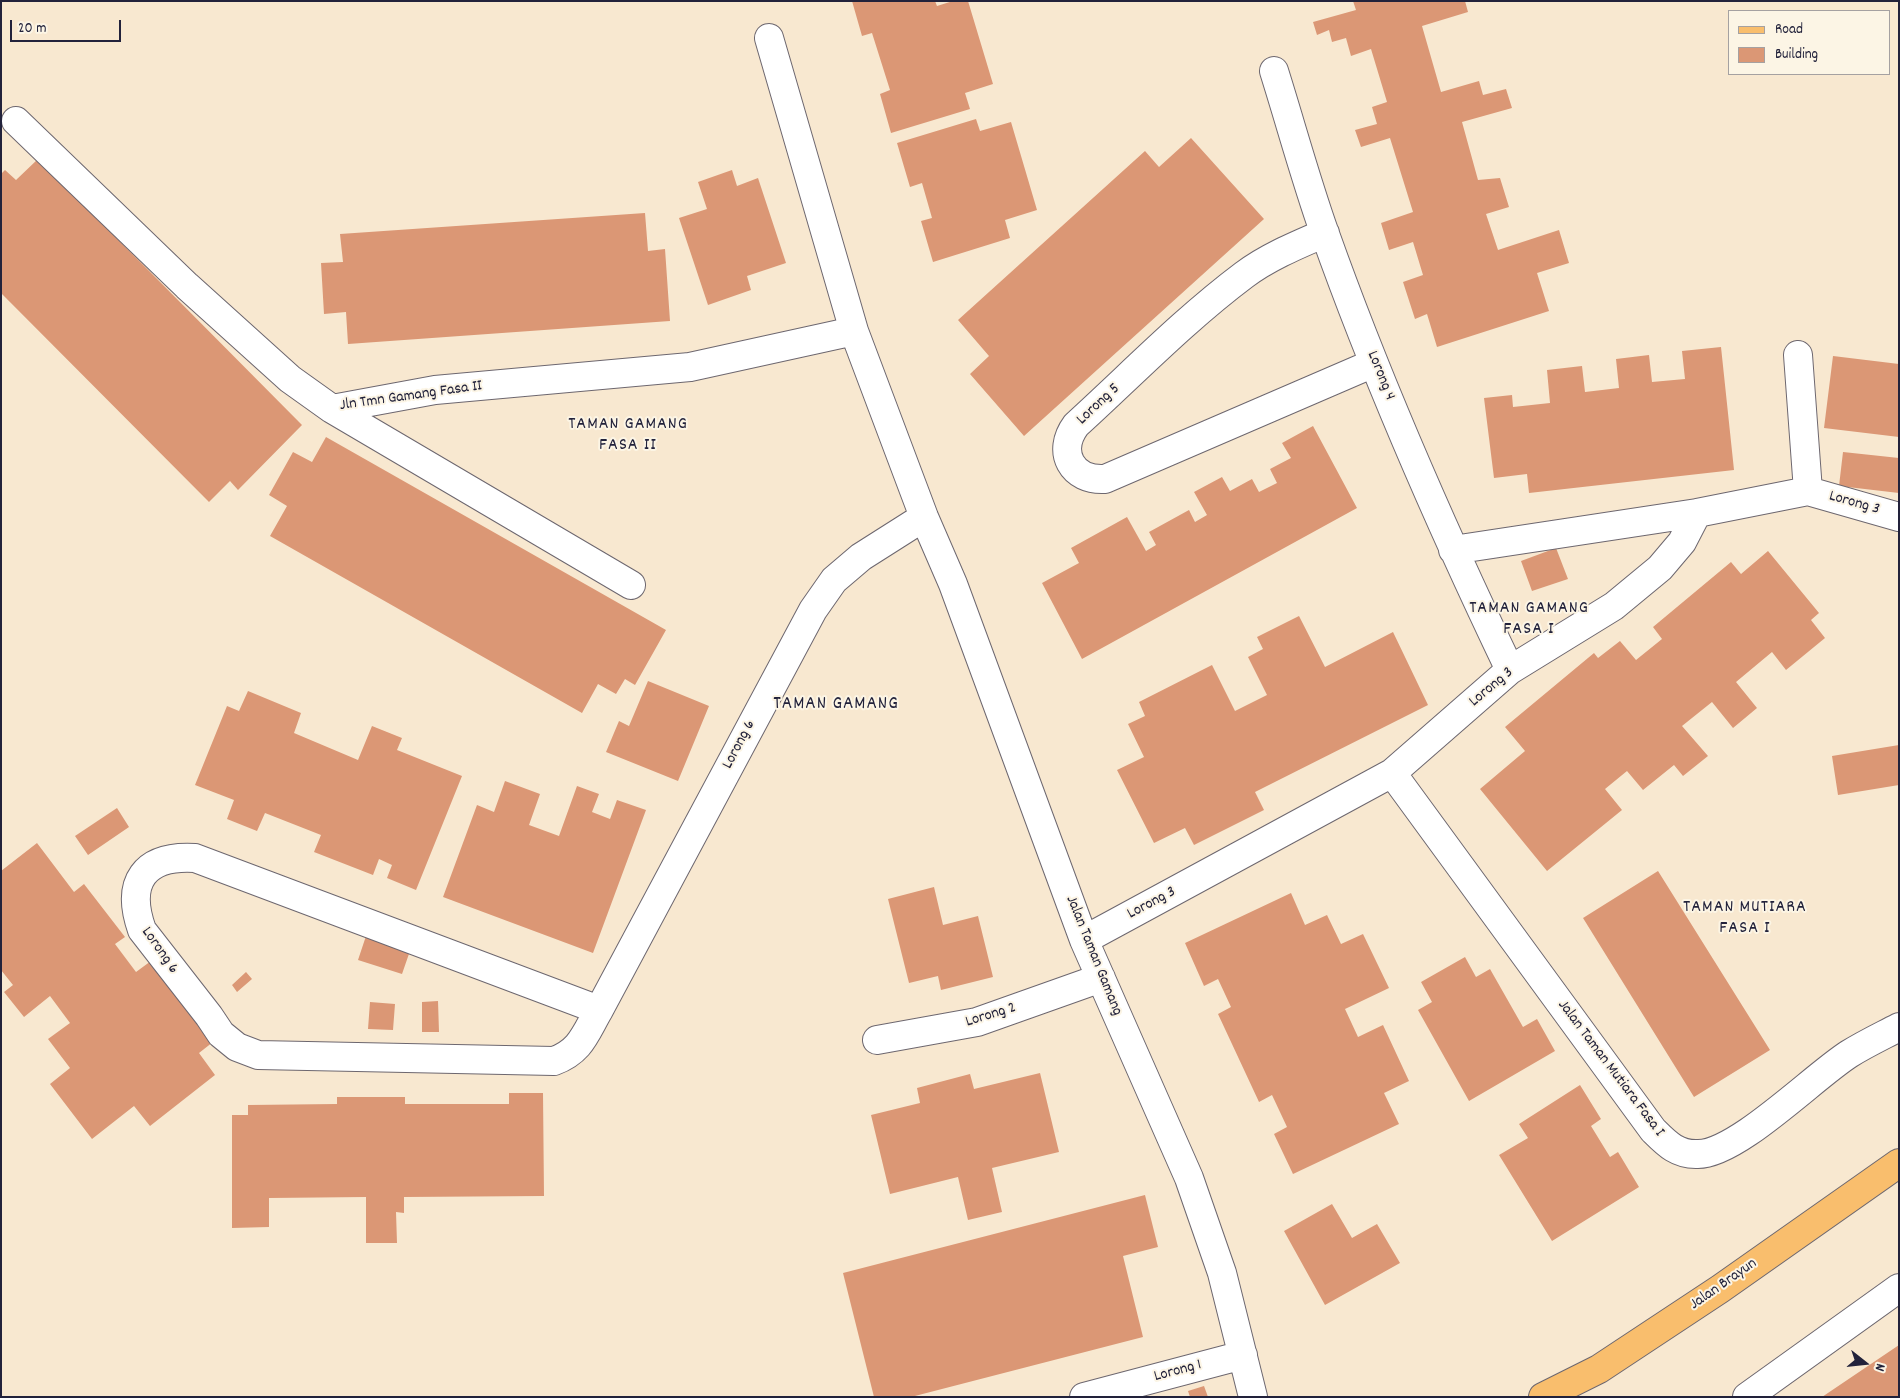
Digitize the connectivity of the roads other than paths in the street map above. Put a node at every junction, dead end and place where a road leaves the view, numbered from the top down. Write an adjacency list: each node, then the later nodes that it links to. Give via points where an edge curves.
1 (769, 38): 5 (street, Jalan Taman Gamang)
2 (1274, 71): 4 (street, Lorong 4)
3 (16, 121): 8 (street, Jln Tmn Gamang Fasa II, via 290,380)
4 (1325, 233): 7 (street, Lorong 4); 7 (street, Lorong 5, via 1285,250 1245,274 1192,318 1076,425 1067,443 1070,463 1085,476 1105,478)
5 (854, 331): 8 (street, Jln Tmn Gamang Fasa II, via 690,367 435,390); 11 (street, Jalan Taman Gamang)
6 (1798, 355): 9 (street)
7 (1374, 363): 13 (street, Lorong 4)
8 (332, 409): 14 (street)
9 (1808, 491): 10 (street, Lorong 3); 12 (street, Lorong 3)
10 (1697, 513): 13 (street); 15 (street, Lorong 3, via 1682,542 1647,579 1614,606)
11 (924, 517): 17 (street, Jalan Taman Gamang, via 953,584); 19 (street, Lorong 6, via 861,557 834,580 812,610)
12 (1899, 517)
13 (1453, 550): 15 (street, Lorong 4)
14 (630, 585)
15 (1510, 670): 16 (street, Lorong 3)
16 (1392, 773): 17 (street, Lorong 3); 20 (street, Jalan Taman Mutiara Fasa I, via 1652,1130 1683,1154 1700,1154 1719,1148 1748,1132 1848,1055)
17 (1084, 940): 18 (street, Jalan Taman Gamang)
18 (1101, 978): 21 (street, Lorong 2, via 977,1022); 24 (street, Jalan Taman Gamang, via 1190,1178 1222,1273)
19 (598, 1010): 19 (street, Lorong 6, via 578,1048 554,1061 258,1055 237,1047 221,1034 142,930 136,913 137,885 142,875 160,862 177,857 195,858)
20 (1899, 1027)
21 (877, 1040)
22 (1899, 1163): 27 (main road, Jalan Brayun, via 1599,1369)
23 (1899, 1288): 28 (street)
24 (1243, 1355): 25 (street, Lorong 1); 26 (street, Jalan Taman Gamang)
25 (1084, 1397)
26 (1253, 1397)
27 (1543, 1397)
28 (1746, 1397)

